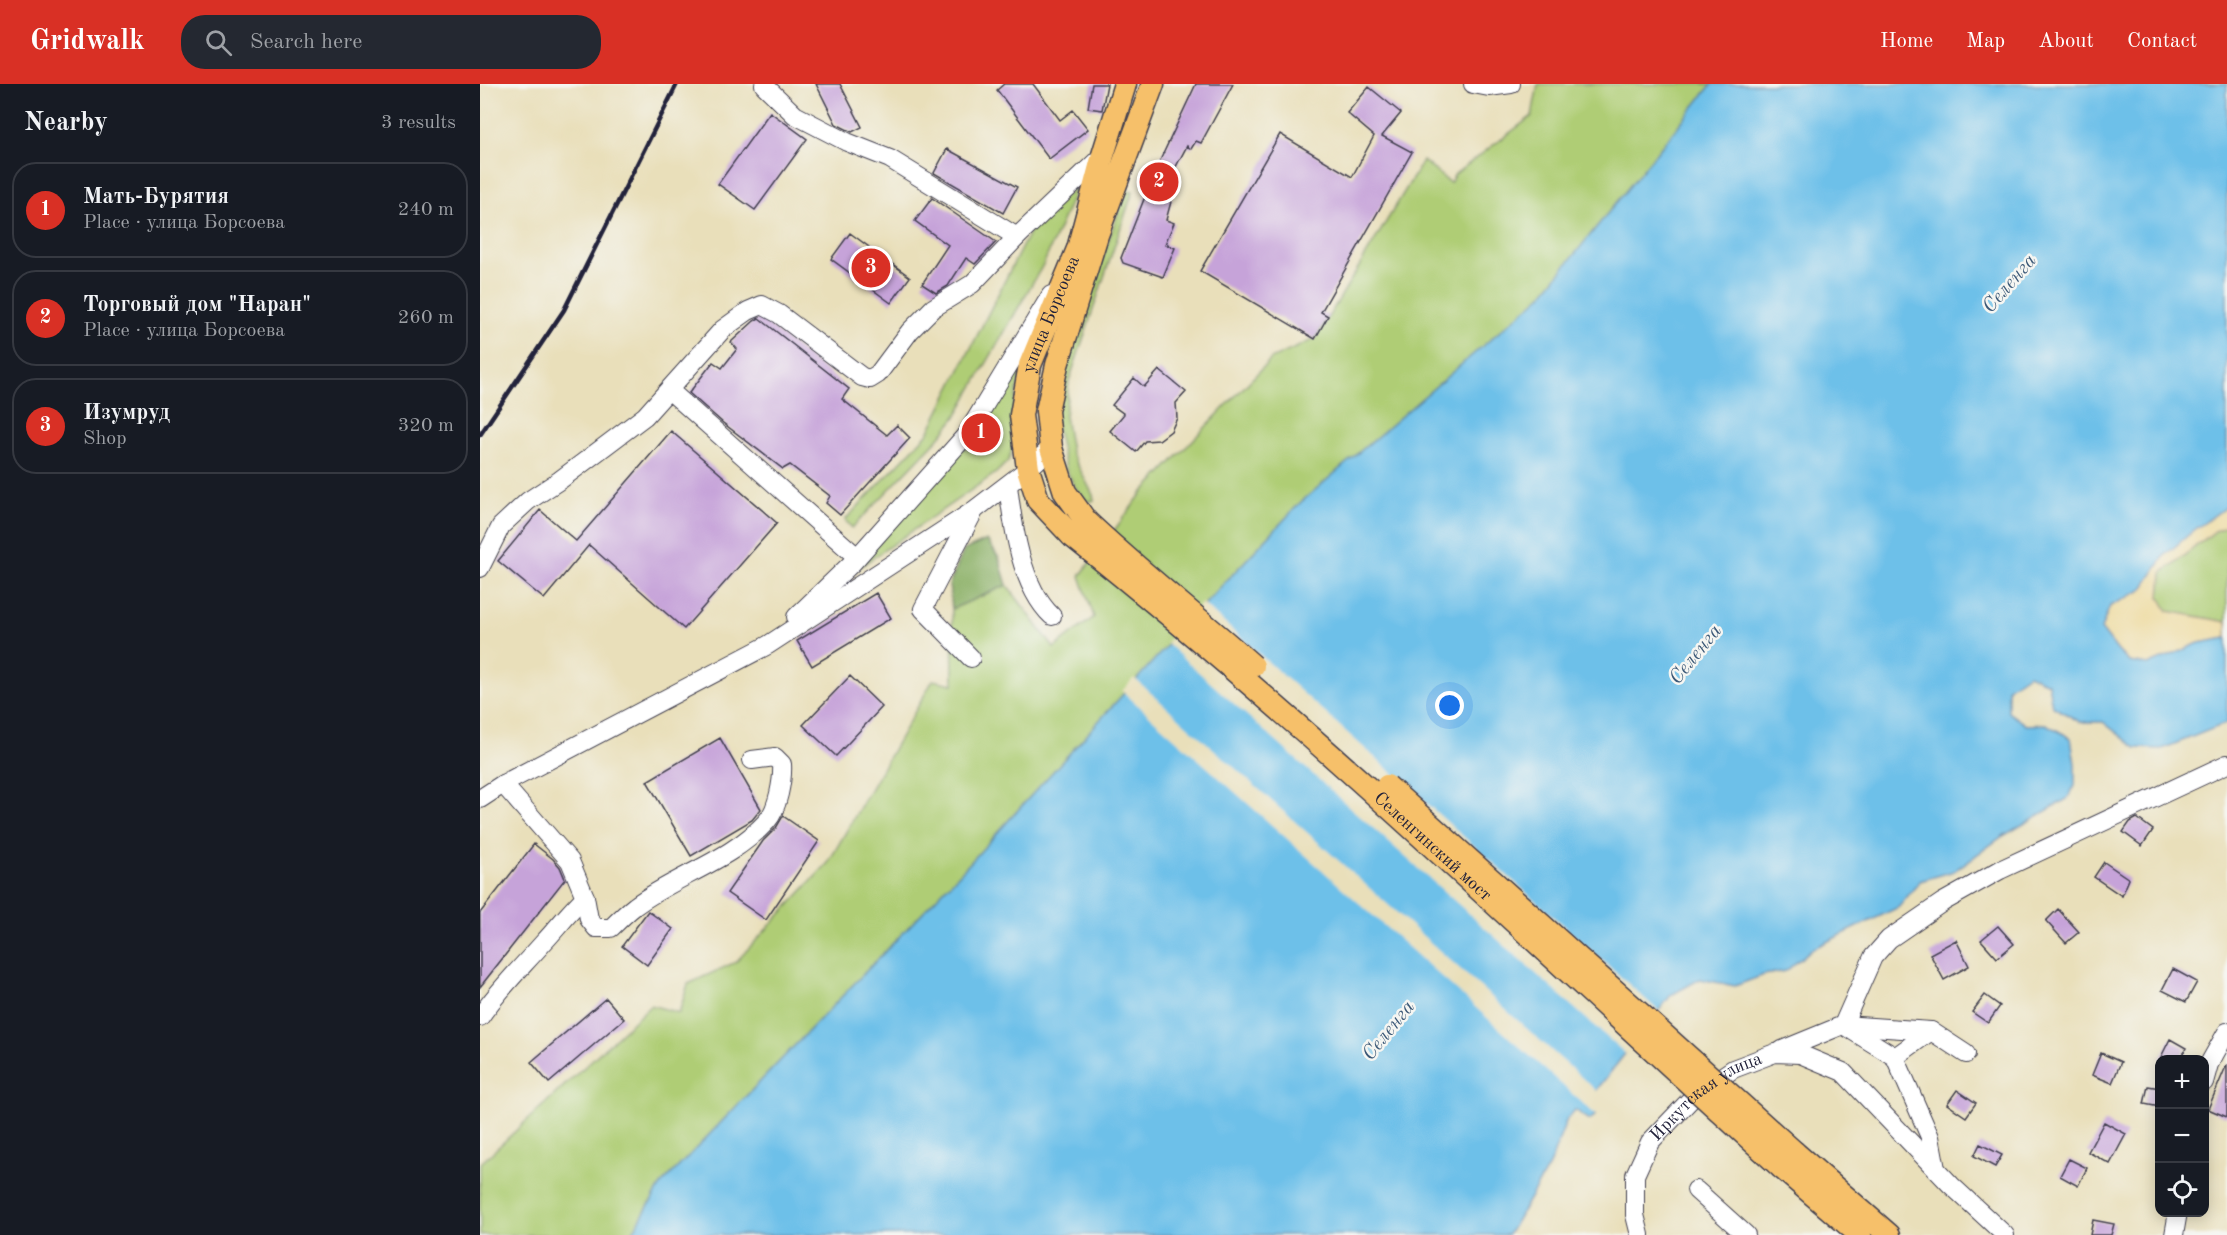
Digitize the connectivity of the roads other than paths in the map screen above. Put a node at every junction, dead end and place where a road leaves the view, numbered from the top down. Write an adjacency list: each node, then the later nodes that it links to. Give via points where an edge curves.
1 (1125, 84): 6 (main road, улица Борсоева)
2 (1153, 84): 10 (main road, улица Борсоева, via 1097,235 1057,365 1047,411)
3 (1473, 84): 4 (street)
4 (1510, 84)
5 (764, 85): 7 (street, via 795,115 890,159)
6 (1103, 155): 7 (street); 8 (main road, улица Борсоева)
7 (1017, 237): 9 (street, via 972,284 933,308 870,379 762,306 723,329)
8 (1078, 249): 11 (main road, улица Борсоева, via 1030,365 1021,415); 16 (street, via 967,435)
9 (669, 390): 16 (street); 17 (street, via 645,416 528,501 501,526)
10 (1051, 448): 11 (street); 15 (main road, улица Борсоева)
11 (1028, 469): 12 (street); 13 (main road, улица Борсоева)
12 (1008, 486): 13 (street); 14 (street); 18 (street, via 1013,522 1032,591)
13 (1038, 500): 15 (main road, улица Борсоева)
14 (973, 511): 19 (street); 20 (street, via 923,609)
15 (1079, 529): 34 (main road, Селенгинский мост, bridge, via 1125,558 1188,609)
16 (857, 557): 19 (street)
17 (480, 567)
18 (1052, 616)
19 (768, 645): 23 (street)
20 (970, 658)
21 (752, 760): 25 (street, via 775,757 782,764 783,775 768,819 733,850 634,906 610,928 596,928 589,919)
22 (2227, 764): 27 (street, via 2000,870 1934,908 1889,939 1873,957)
23 (503, 784): 24 (street); 25 (street, via 570,861)
24 (480, 799)
25 (585, 897): 26 (street)
26 (480, 1017)
27 (1843, 1025): 28 (street); 30 (street); 32 (street)
28 (1931, 1031): 31 (street); 32 (street)
29 (2227, 1032): 33 (street)
30 (1774, 1053): 35 (street, Иркутская улица, via 1800,1054 1843,1072); 38 (street, Иркутская улица, via 1733,1069 1695,1095 1650,1142 1635,1175 1635,1215)
31 (1966, 1054)
32 (1895, 1058): 35 (street, via 1930,1137)
33 (2209, 1065)
34 (1788, 1160): 40 (main road); 41 (main road)
35 (1936, 1169): 42 (street, Иркутская улица)
36 (1696, 1190): 39 (street)
37 (2177, 1217): 43 (street)
38 (1640, 1235)
39 (1746, 1235)
40 (1860, 1235)
41 (1889, 1235)
42 (2005, 1235)
43 (2174, 1235)

